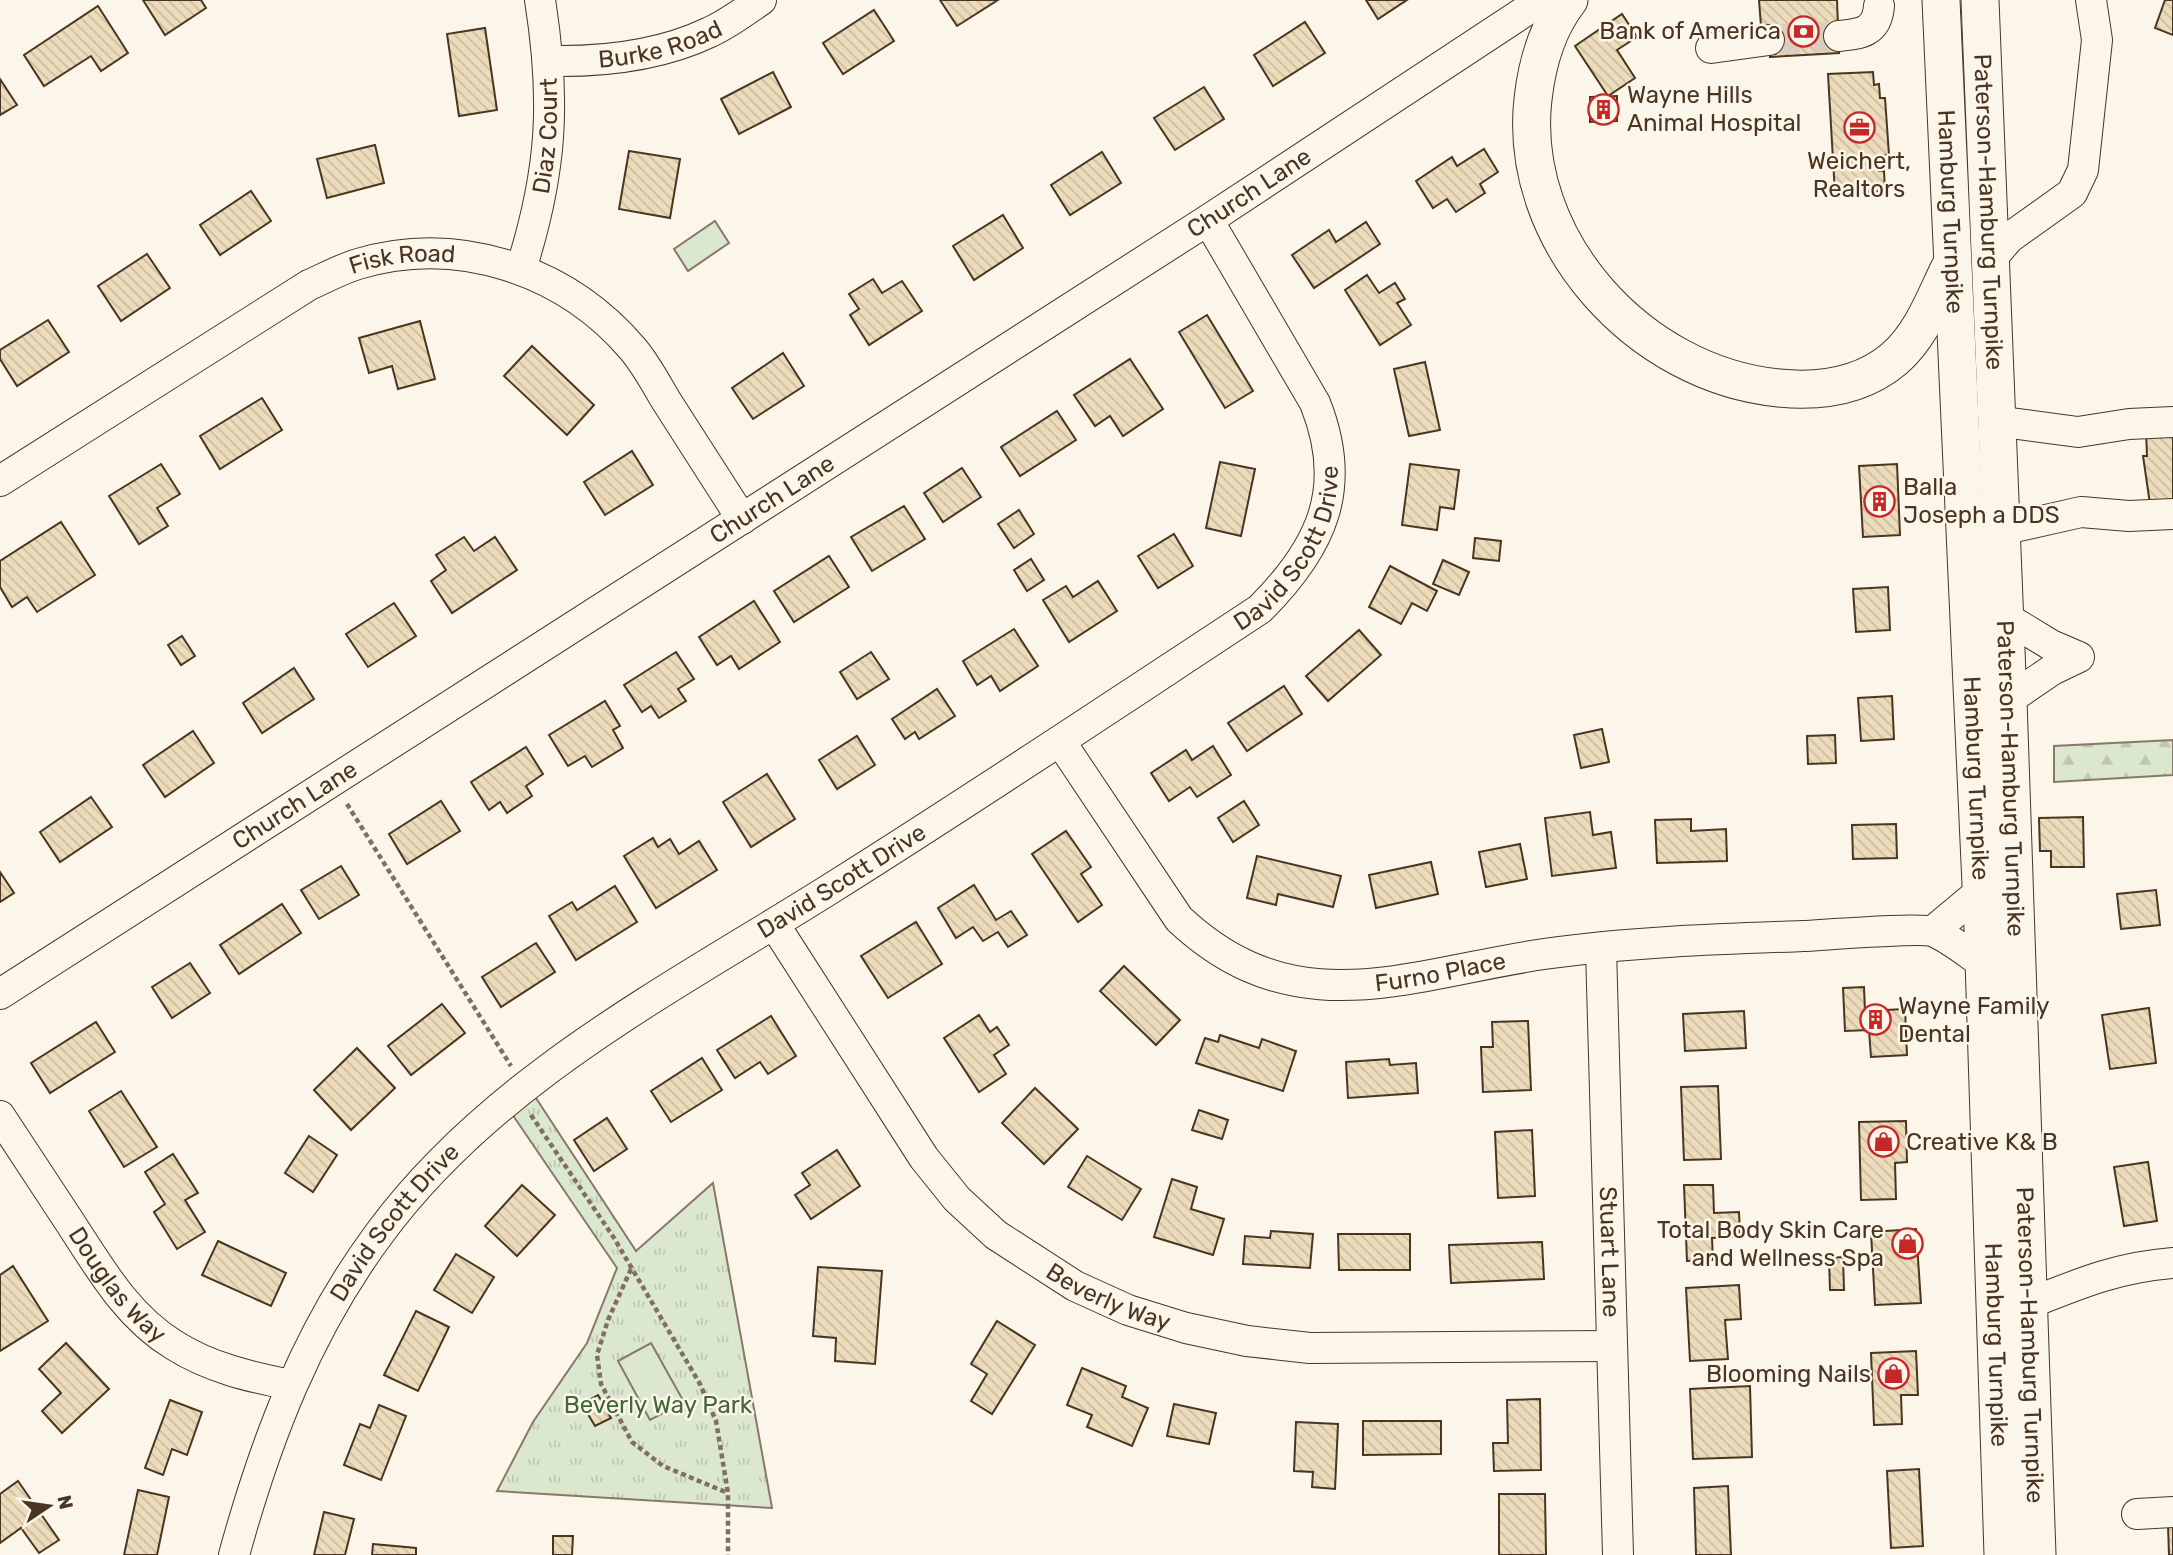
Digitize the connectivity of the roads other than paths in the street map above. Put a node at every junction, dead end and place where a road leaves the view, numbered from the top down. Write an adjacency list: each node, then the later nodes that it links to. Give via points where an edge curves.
1 (540, 0): 12 (street, Diaz Court)
2 (761, 0): 12 (street, Burke Road, via 711,32 672,46 604,60)
3 (1542, 0): 13 (street, Church Lane)
4 (1569, 0): 15 (main road, via 1544,45 1536,78 1532,115 1537,171 1547,205 1577,264 1601,297 1664,349 1716,374 1761,387 1797,390 1850,383 1886,366 1904,348 1930,310)
5 (1941, 0): 15 (main road, Hamburg Turnpike)
6 (1980, 0): 14 (main road, Paterson-Hamburg Turnpike)
7 (2091, 0): 14 (street, via 2097,40 2084,170 2072,192 2009,238)
8 (1879, 6): 9 (street, via 1872,28 1863,34)
9 (1839, 36)
10 (1769, 40): 11 (street)
11 (1711, 48)
12 (550, 61): 16 (street, Diaz Court, via 548,159 537,219)
13 (1208, 220): 21 (street, Church Lane); 25 (street, David Scott Drive, via 1315,403 1327,433 1331,487 1323,520 1287,582 1260,609)
14 (1991, 259): 17 (main road, Paterson-Hamburg Turnpike)
15 (1952, 261): 26 (main road, Hamburg Turnpike)
16 (521, 269): 19 (street, Fisk Road, via 474,256 435,253 357,264 309,285); 21 (street, Fisk Road, via 573,295 634,350)
17 (1996, 421): 18 (street, via 2078,432); 22 (main road, Paterson-Hamburg Turnpike)
18 (2173, 422)
19 (0, 481)
20 (2173, 514): 22 (street, via 2081,512)
21 (742, 519): 31 (street, Church Lane)
22 (2000, 530): 23 (main road, Paterson-Hamburg Turnpike)
23 (2005, 617): 24 (main road, Paterson-Hamburg Turnpike); 24 (street, via 2079,657)
24 (2008, 700): 34 (main road, Paterson-Hamburg Turnpike)
25 (1060, 741): 27 (street, David Scott Drive); 29 (street, Furno Place, via 1179,919 1234,962 1269,976 1321,985 1390,984 1546,954)
26 (1982, 891): 28 (street); 30 (main road, Hamburg Turnpike)
27 (774, 924): 35 (street, Beverly Way, via 924,1158 957,1199 996,1236 1075,1286 1140,1314 1247,1341 1310,1348); 36 (street, David Scott Drive, via 594,1038 477,1128 380,1232 341,1288)
28 (1933, 931): 29 (street, Furno Place); 30 (street)
29 (1601, 949): 35 (street, Stuart Lane)
30 (1984, 964): 41 (main road, Hamburg Turnpike)
31 (0, 993)
32 (0, 1116): 36 (street, Douglas Way, via 118,1296 145,1324 211,1364)
33 (2173, 1262): 34 (street, via 2107,1273)
34 (2028, 1304): 42 (main road, Paterson-Hamburg Turnpike)
35 (1612, 1346): 40 (street, Stuart Lane)
36 (291, 1385): 39 (street, David Scott Drive, via 256,1477)
37 (2173, 1512): 38 (street)
38 (2137, 1514)
39 (234, 1555)
40 (1618, 1555)
41 (2003, 1555)
42 (2037, 1555)

